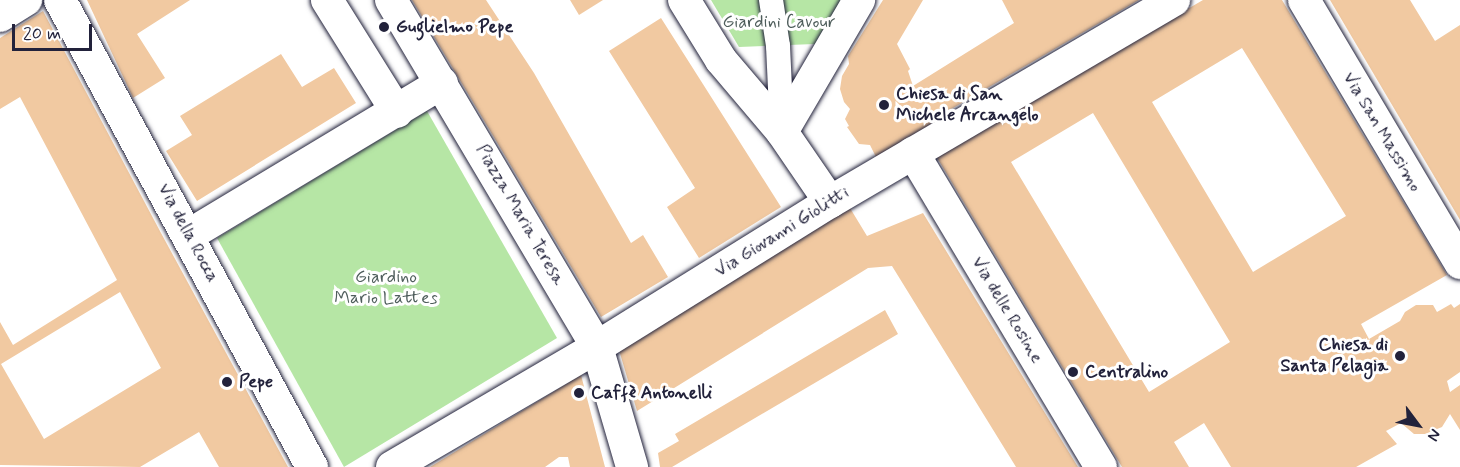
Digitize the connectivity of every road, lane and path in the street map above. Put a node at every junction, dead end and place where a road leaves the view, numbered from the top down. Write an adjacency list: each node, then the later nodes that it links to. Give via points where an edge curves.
1 (26, 0): 10 (street)
2 (60, 0): 16 (street, Via della Rocca)
3 (327, 0): 12 (street)
4 (391, 0): 11 (street, Piazza Maria Teresa)
5 (684, 0): 13 (street, via 722,60)
6 (771, 0): 13 (street, via 778,46)
7 (860, 0): 13 (street)
8 (1174, 0): 14 (street, Via Giovanni Giolitti)
9 (1304, 0): 17 (street, Via San Massimo)
10 (0, 16)
11 (442, 83): 12 (street); 18 (street, Piazza Maria Teresa)
12 (397, 112): 16 (street)
13 (782, 132): 15 (street)
14 (913, 153): 15 (street, Via Giovanni Giolitti); 22 (street, Via delle Rosine)
15 (830, 202): 18 (street, Via Giovanni Giolitti)
16 (189, 235): 19 (street, Via della Rocca)
17 (1460, 263)
18 (597, 347): 20 (street, Via Giovanni Giolitti); 21 (street, Piazza Maria Teresa)
19 (312, 467)
20 (392, 467)
21 (632, 467)
22 (1101, 467)

